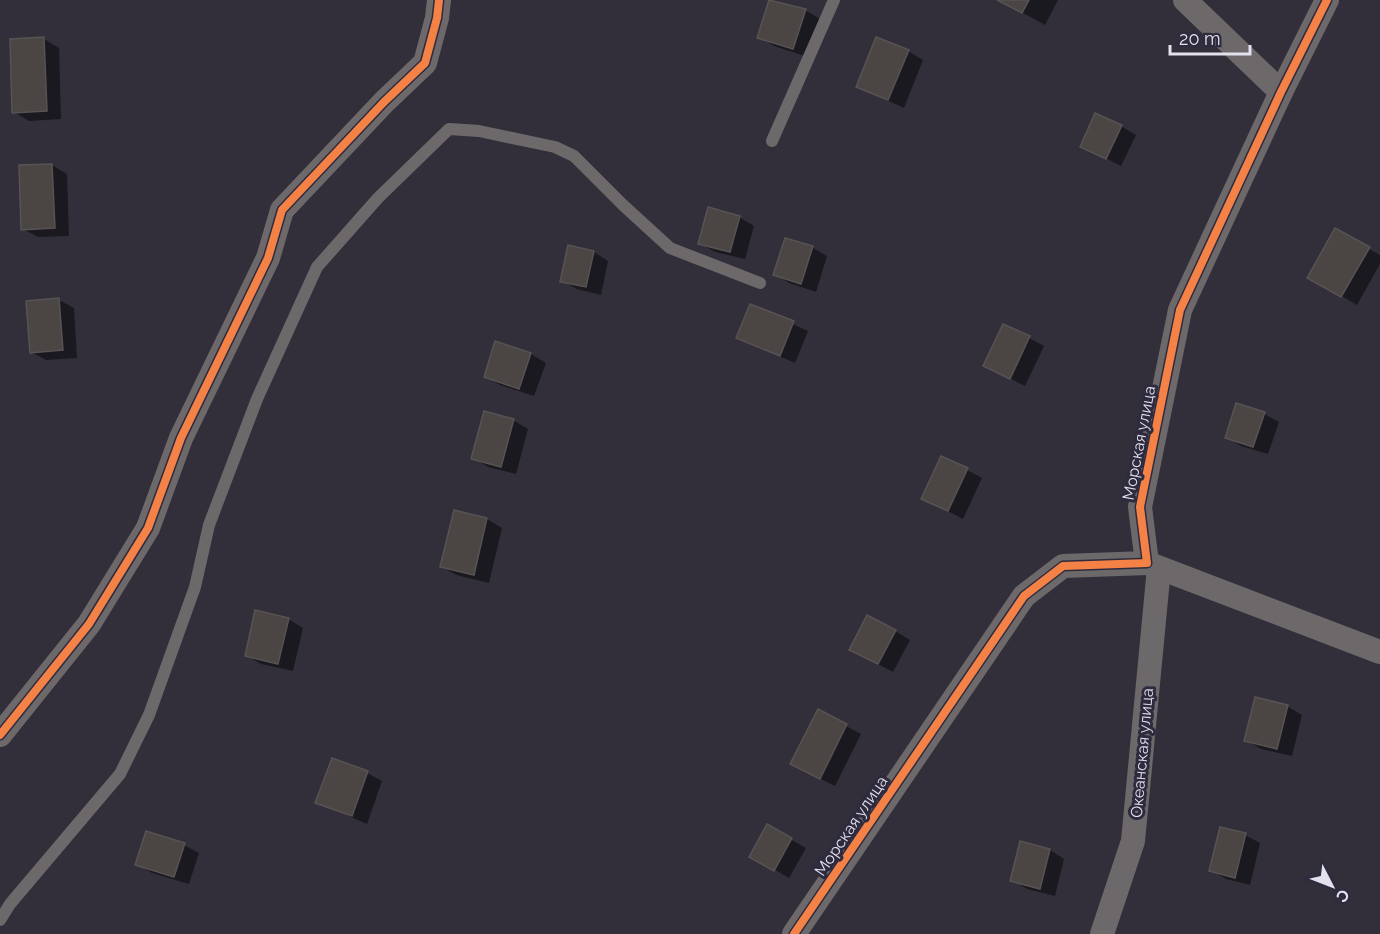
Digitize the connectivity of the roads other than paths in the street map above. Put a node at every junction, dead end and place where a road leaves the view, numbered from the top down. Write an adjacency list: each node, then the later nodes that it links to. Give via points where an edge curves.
1 (439, 0): 10 (street, via 425,63 282,210 268,258 181,438 148,528 89,624)
2 (834, 0): 6 (lane)
3 (1185, 0): 5 (street)
4 (1327, 0): 5 (street, Морская улица)
5 (1281, 92): 8 (street, Морская улица, via 1180,310 1140,507)
6 (772, 141)
7 (760, 284): 11 (lane, via 670,248 574,156 555,147 479,130 449,129 378,198 317,267 257,399 209,525 195,587 150,714 120,774)
8 (1153, 565): 9 (street); 13 (street, Морская улица, via 1063,566 1024,596); 14 (street, Океанская улица, via 1133,841)
9 (1380, 652)
10 (0, 735)
11 (5, 903): 12 (lane)
12 (0, 920)
13 (794, 934)
14 (1102, 934)

